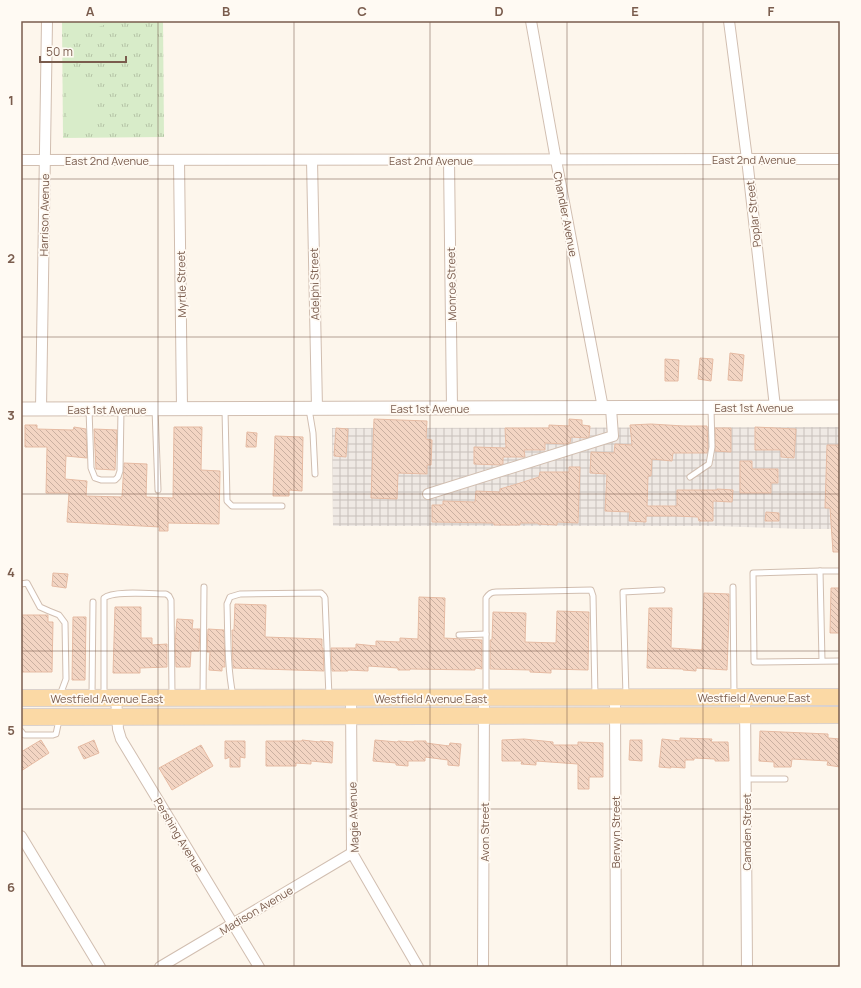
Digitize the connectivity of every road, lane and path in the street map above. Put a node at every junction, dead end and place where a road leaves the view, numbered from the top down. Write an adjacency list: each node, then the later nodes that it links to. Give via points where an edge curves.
1 (47, 21): 7 (street, Harrison Avenue)
2 (531, 21): 11 (street, Chandler Avenue)
3 (729, 21): 4 (street, Poplar Street)
4 (747, 159): 5 (street, East 2nd Avenue); 11 (street, East 2nd Avenue); 12 (street, Poplar Street)
5 (840, 159)
6 (21, 160): 7 (street, East 2nd Avenue)
7 (45, 160): 8 (street, East 2nd Avenue); 21 (street, Harrison Avenue)
8 (179, 160): 9 (street, East 2nd Avenue); 14 (street, Myrtle Street)
9 (312, 160): 10 (street, East 2nd Avenue); 16 (street, Adelphi Street)
10 (449, 160): 11 (street, East 2nd Avenue); 17 (street, Monroe Street)
11 (556, 160): 18 (street, Chandler Avenue)
12 (775, 407): 13 (street, East 1st Avenue); 19 (street, East 1st Avenue)
13 (840, 407)
14 (182, 408): 15 (street, East 1st Avenue); 24 (street, East 1st Avenue)
15 (225, 408): 16 (street, East 1st Avenue); 29 (lane, via 227,502 232,506)
16 (313, 408): 17 (street, East 1st Avenue); 25 (lane)
17 (452, 408): 18 (street, East 1st Avenue)
18 (607, 408): 19 (street, East 1st Avenue); 28 (street, Chandler Avenue, via 613,436)
19 (711, 408): 26 (lane, via 712,447 709,464)
20 (21, 409): 21 (street, East 1st Avenue)
21 (41, 409): 22 (street, East 1st Avenue)
22 (89, 409): 23 (street, East 1st Avenue); 23 (lane, via 91,468 95,478 115,480 120,471)
23 (121, 409): 24 (street, East 1st Avenue)
24 (155, 409): 27 (lane)
25 (315, 474)
26 (690, 477)
27 (158, 490)
28 (428, 494)
29 (282, 506)
30 (840, 570): 31 (lane)
31 (820, 571): 39 (lane); 39 (lane, via 753,573 754,662)
32 (21, 584): 46 (lane, via 27,584 40,607 59,615 65,623 66,679)
33 (204, 587): 49 (lane)
34 (733, 587): 43 (lane)
35 (662, 590): 42 (lane, via 623,592)
36 (93, 602): 47 (lane)
37 (486, 634): 38 (lane); 41 (lane, via 486,598 492,592 591,590 594,596); 53 (lane)
38 (459, 635)
39 (822, 661): 40 (lane)
40 (840, 661)
41 (595, 697): 42 (main road, Westfield Avenue East); 53 (main road, Westfield Avenue East)
42 (621, 697): 43 (main road, Westfield Avenue East); 58 (street, Berwyn Street)
43 (739, 697): 44 (main road, Westfield Avenue East); 59 (street, Camden Street)
44 (840, 697)
45 (21, 698): 46 (main road, Westfield Avenue East)
46 (58, 698): 47 (main road, Westfield Avenue East)
47 (104, 698): 48 (main road, Westfield Avenue East); 48 (lane, via 104,598 117,593 169,596); 62 (street, Pershing Avenue)
48 (172, 698): 49 (main road, Westfield Avenue East)
49 (203, 698): 50 (main road, Westfield Avenue East)
50 (233, 698): 51 (main road, Westfield Avenue East); 51 (lane, via 228,664 227,604 230,597 240,594 321,593 325,598); 55 (main road)
51 (329, 698): 52 (main road, Westfield Avenue East)
52 (351, 698): 53 (main road, Westfield Avenue East); 56 (street, Magie Avenue)
53 (485, 698): 57 (street, Avon Street)
54 (840, 715): 59 (main road, Westfield Avenue East)
55 (233, 716): 56 (main road, Westfield Avenue East); 62 (main road, Westfield Avenue East)
56 (351, 716): 57 (main road, Westfield Avenue East); 67 (street, Magie Avenue)
57 (484, 716): 58 (main road, Westfield Avenue East); 73 (street, Avon Street)
58 (615, 716): 59 (main road, Westfield Avenue East); 74 (street, Berwyn Street)
59 (745, 716): 64 (street, Camden Street)
60 (21, 717): 61 (main road, Westfield Avenue East)
61 (60, 717): 62 (main road, Westfield Avenue East); 63 (lane, via 56,734)
62 (116, 717): 68 (street, Pershing Avenue, via 121,739)
63 (22, 734)
64 (746, 778): 65 (lane); 75 (street, Camden Street)
65 (785, 779)
66 (21, 836): 69 (street)
67 (352, 853): 68 (street, Madison Avenue); 72 (street, Magie Avenue)
68 (233, 924): 70 (street, Madison Avenue); 71 (street, Pershing Avenue)
69 (100, 967)
70 (160, 967)
71 (259, 967)
72 (418, 967)
73 (483, 967)
74 (616, 967)
75 (747, 967)

